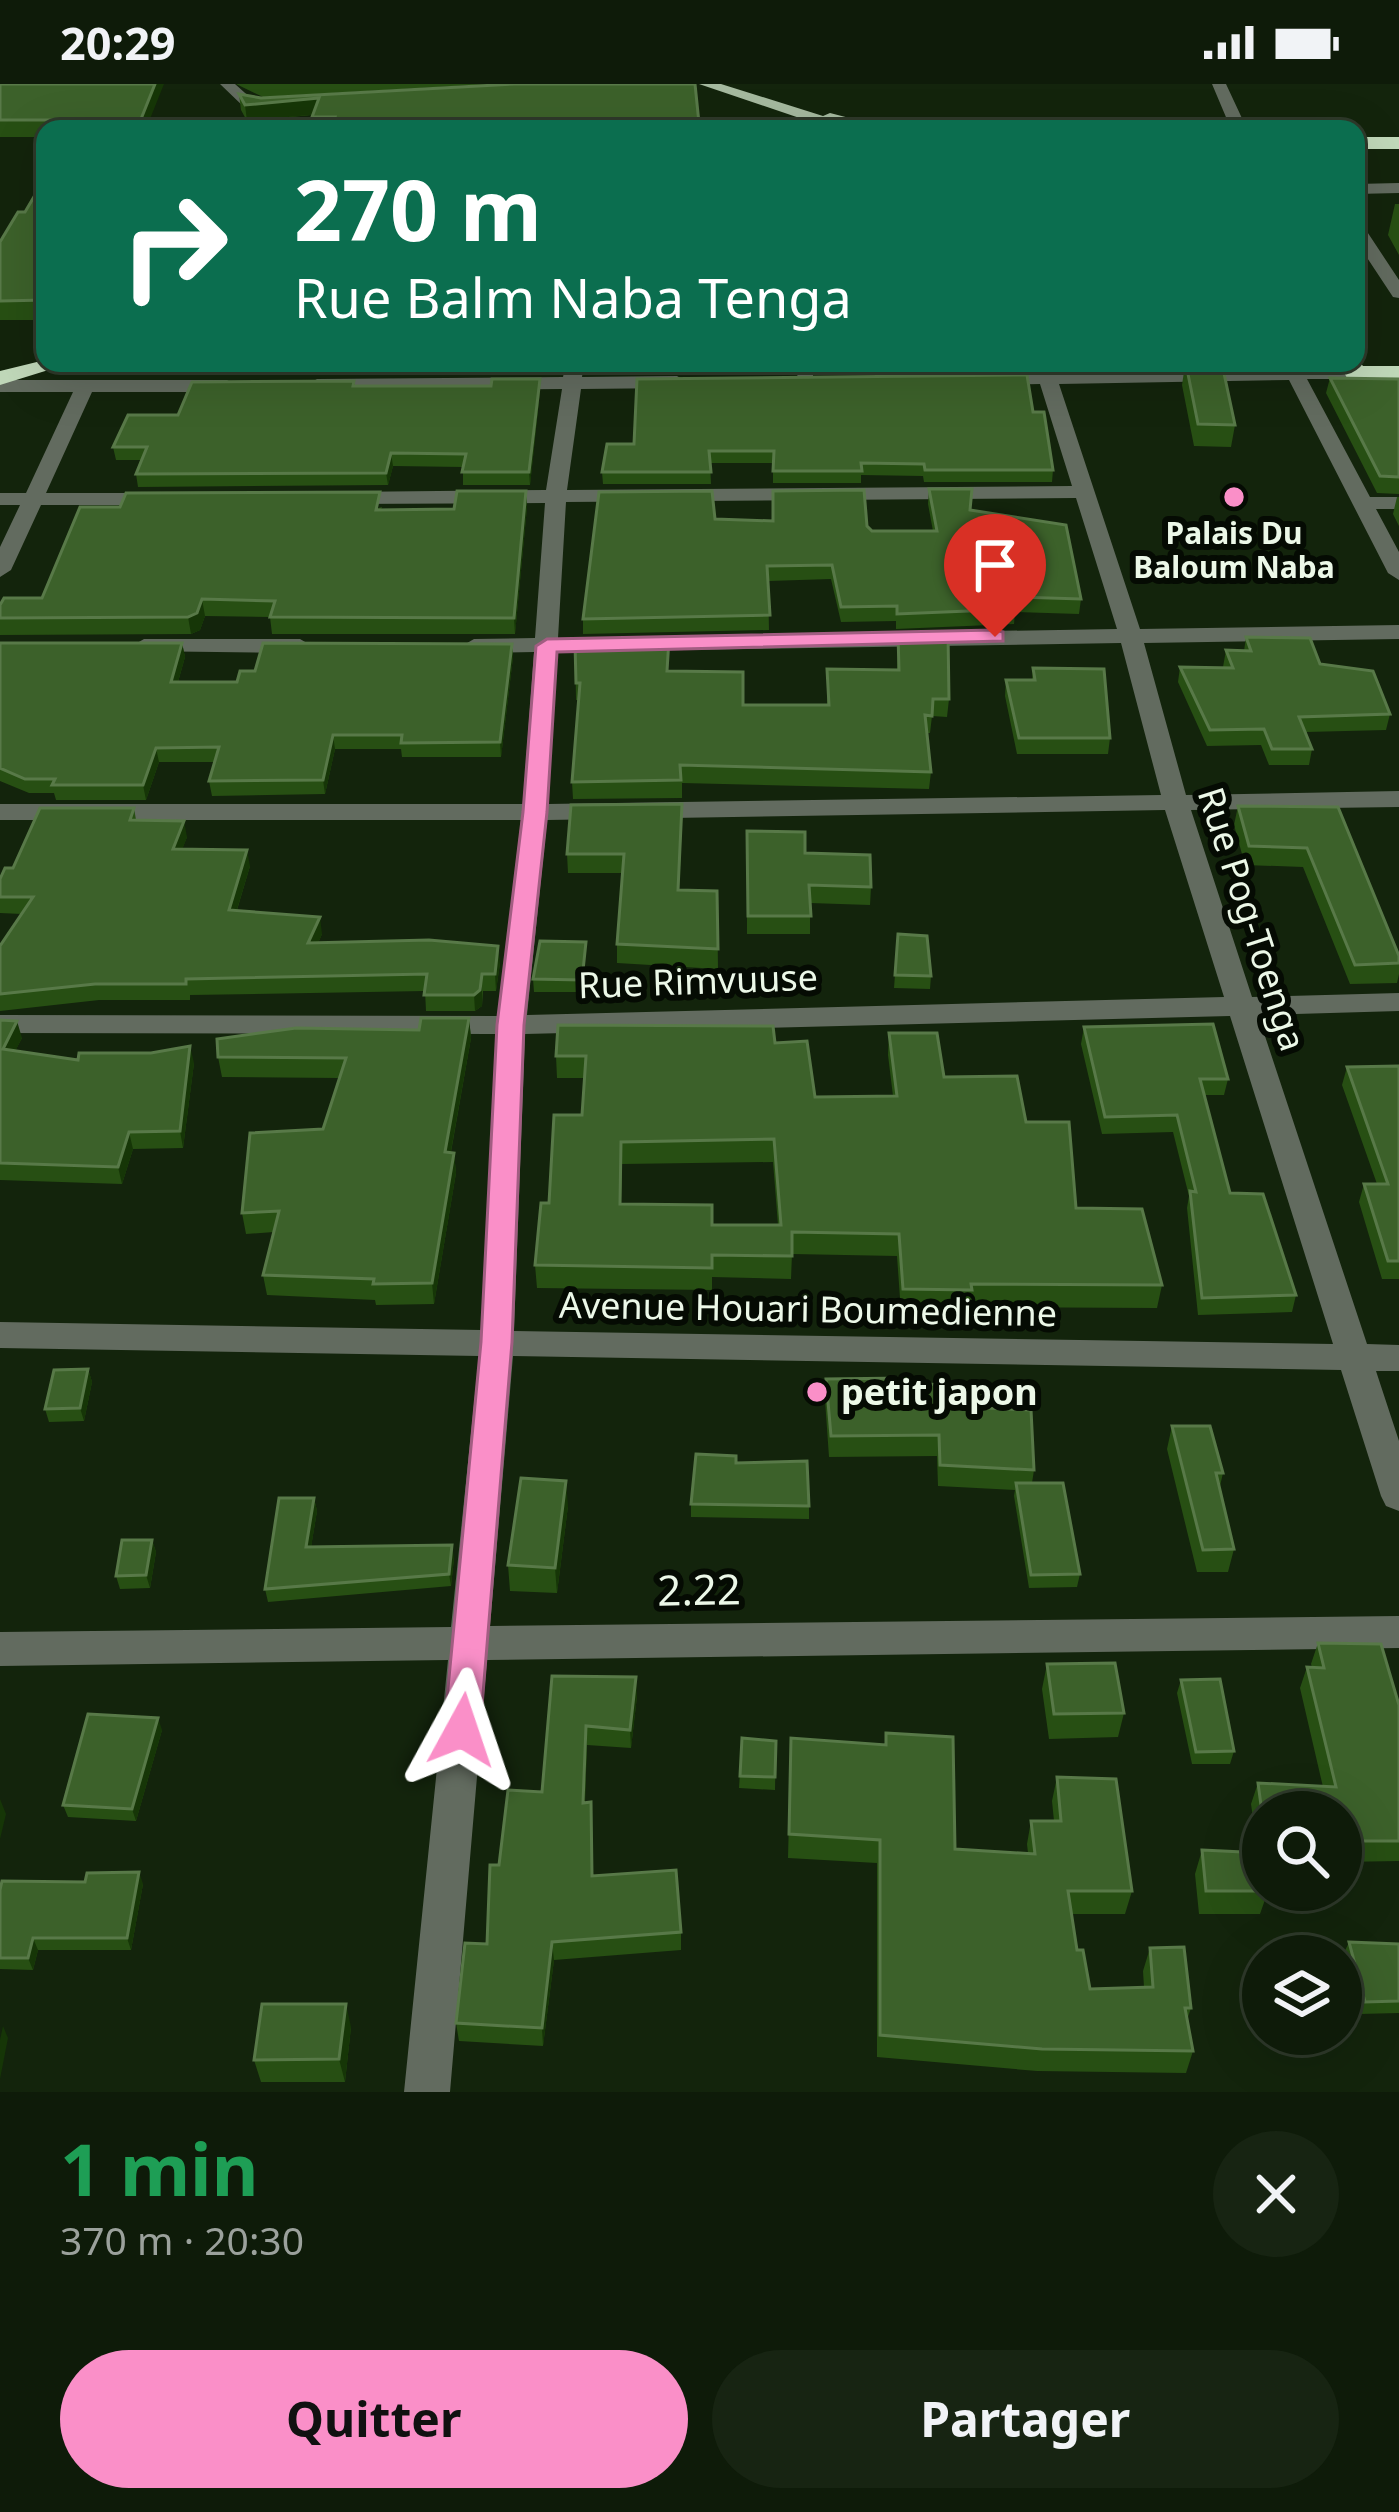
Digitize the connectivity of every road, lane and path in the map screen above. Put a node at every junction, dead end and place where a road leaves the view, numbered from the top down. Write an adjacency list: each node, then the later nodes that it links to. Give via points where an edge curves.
1 (227, 84): 4 (street, via 250,105)
2 (706, 84): 5 (main road)
3 (1219, 84): 8 (street)
4 (286, 105)
5 (777, 106): 6 (main road); 7 (main road)
6 (820, 120)
7 (842, 120)
8 (1235, 120)
9 (1365, 143): 10 (highway)
10 (1399, 143)
11 (1399, 188): 12 (street)
12 (1365, 189)
13 (1365, 242): 14 (street)
14 (1399, 293)
15 (1365, 369): 23 (highway)
16 (36, 371): 28 (highway)
17 (805, 372): 26 (street); 27 (street)
18 (1027, 372): 25 (street)
19 (1047, 372): 33 (street, Rue Pog-Toenga)
20 (1170, 372): 24 (street)
21 (1314, 372): 24 (street)
22 (574, 373): 29 (street); 30 (street); 34 (street)
23 (1399, 373)
24 (1294, 374): 39 (street)
25 (960, 379)
26 (828, 380)
27 (783, 381)
28 (0, 382): 32 (street)
29 (689, 382)
30 (294, 385)
31 (248, 386): 32 (street)
32 (85, 387): 38 (street)
33 (1084, 492): 34 (street); 44 (street, Rue Pog-Toenga)
34 (556, 496): 35 (street); 48 (street)
35 (319, 498)
36 (0, 499): 38 (street)
37 (176, 499): 38 (street)
38 (34, 500): 41 (street)
39 (1364, 503): 40 (street); 42 (street)
40 (1399, 503)
41 (0, 570)
42 (1399, 573)
43 (1399, 632): 44 (street)
44 (1130, 634): 48 (street); 50 (street, Rue Pog-Toenga)
45 (119, 646): 46 (street)
46 (333, 646)
47 (452, 646): 48 (street)
48 (547, 646): 52 (street)
49 (1399, 799): 50 (street)
50 (1175, 801): 52 (street); 54 (street, Rue Pog-Toenga)
51 (0, 812): 52 (street)
52 (535, 812): 56 (street)
53 (1399, 1002): 54 (street, Rue Rimvuuse)
54 (1243, 1004): 56 (street, Rue Rimvuuse); 59 (street, Rue Pog-Toenga)
55 (0, 1024): 56 (street, Rue Rimvuuse)
56 (511, 1025): 58 (street)
57 (0, 1335): 58 (street, Avenue Houari Boumedienne)
58 (497, 1342): 59 (street, Avenue Houari Boumedienne); 63 (street)
59 (1355, 1357): 60 (street, Avenue Houari Boumedienne); 61 (street, Rue Pog-Toenga)
60 (1399, 1358)
61 (1399, 1496)
62 (1399, 1632): 63 (street, 2.22)
63 (471, 1640): 64 (street, 2.22); 65 (street)
64 (0, 1649)
65 (427, 2092)

